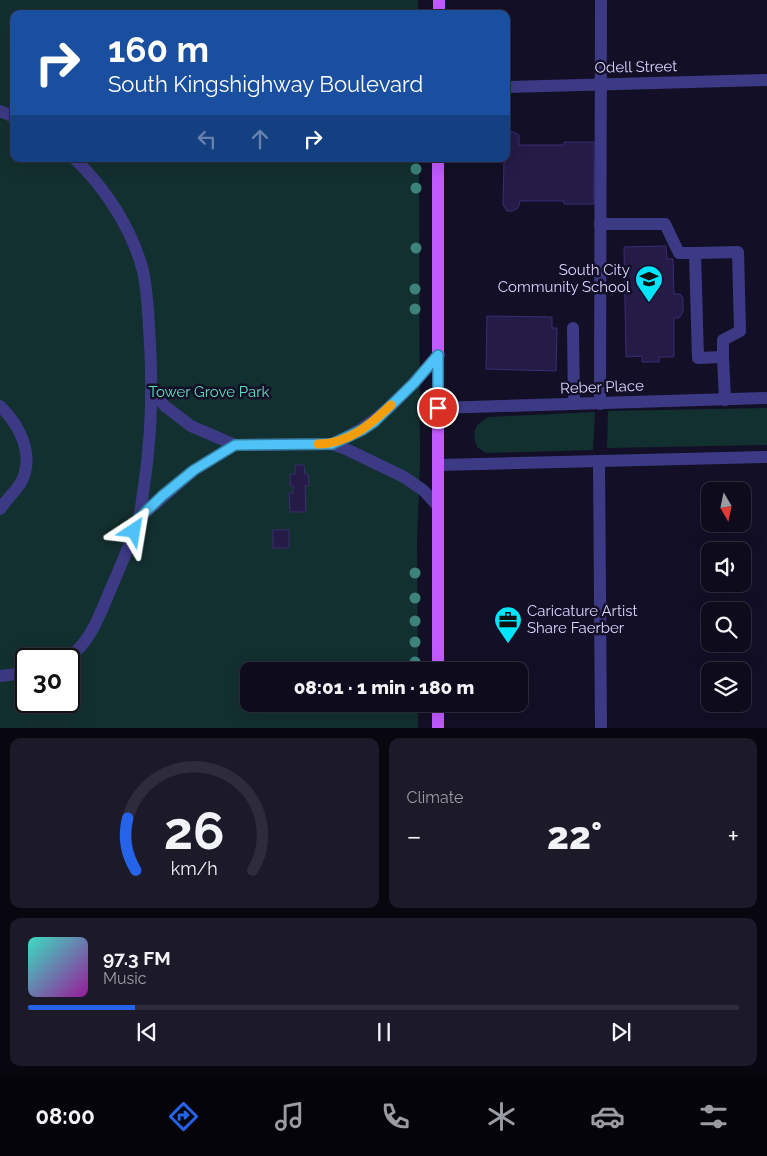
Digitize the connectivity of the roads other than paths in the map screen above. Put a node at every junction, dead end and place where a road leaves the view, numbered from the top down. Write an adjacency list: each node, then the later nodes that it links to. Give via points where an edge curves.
1 (601, 0): 3 (street)
2 (767, 80): 3 (street, Odell Street)
3 (600, 84): 4 (street, Odell Street); 7 (street)
4 (510, 87)
5 (78, 162): 12 (street, via 94,177 116,210 132,239 143,271)
6 (438, 162): 10 (main road)
7 (600, 224): 8 (street, via 665,224 679,253); 16 (street)
8 (695, 253): 11 (street, via 698,358); 11 (street, via 738,252 740,330 723,340)
9 (573, 328): 15 (street)
10 (438, 355): 18 (main road); 19 (street, via 374,422)
11 (723, 357): 14 (street)
12 (152, 392): 20 (street, via 191,426); 26 (street, via 148,462)
13 (767, 398): 14 (street, Reber Place)
14 (725, 400): 16 (street, Reber Place)
15 (574, 404): 16 (street, Reber Place); 18 (street, Reber Place)
16 (600, 404)
17 (0, 406): 25 (street, via 18,427 26,455 20,482)
18 (438, 408): 23 (main road)
19 (332, 444): 20 (street); 24 (street, via 404,477)
20 (235, 445): 26 (street, via 194,470)
21 (767, 457): 22 (street)
22 (599, 462): 23 (street); 33 (street)
23 (438, 465): 24 (main road)
24 (438, 506): 28 (main road)
25 (0, 508)
26 (139, 518): 27 (street, via 94,626)
27 (79, 648)
28 (438, 662)
29 (15, 674): 30 (street)
30 (0, 676)
31 (438, 712): 32 (main road)
32 (438, 728)
33 (601, 728)

